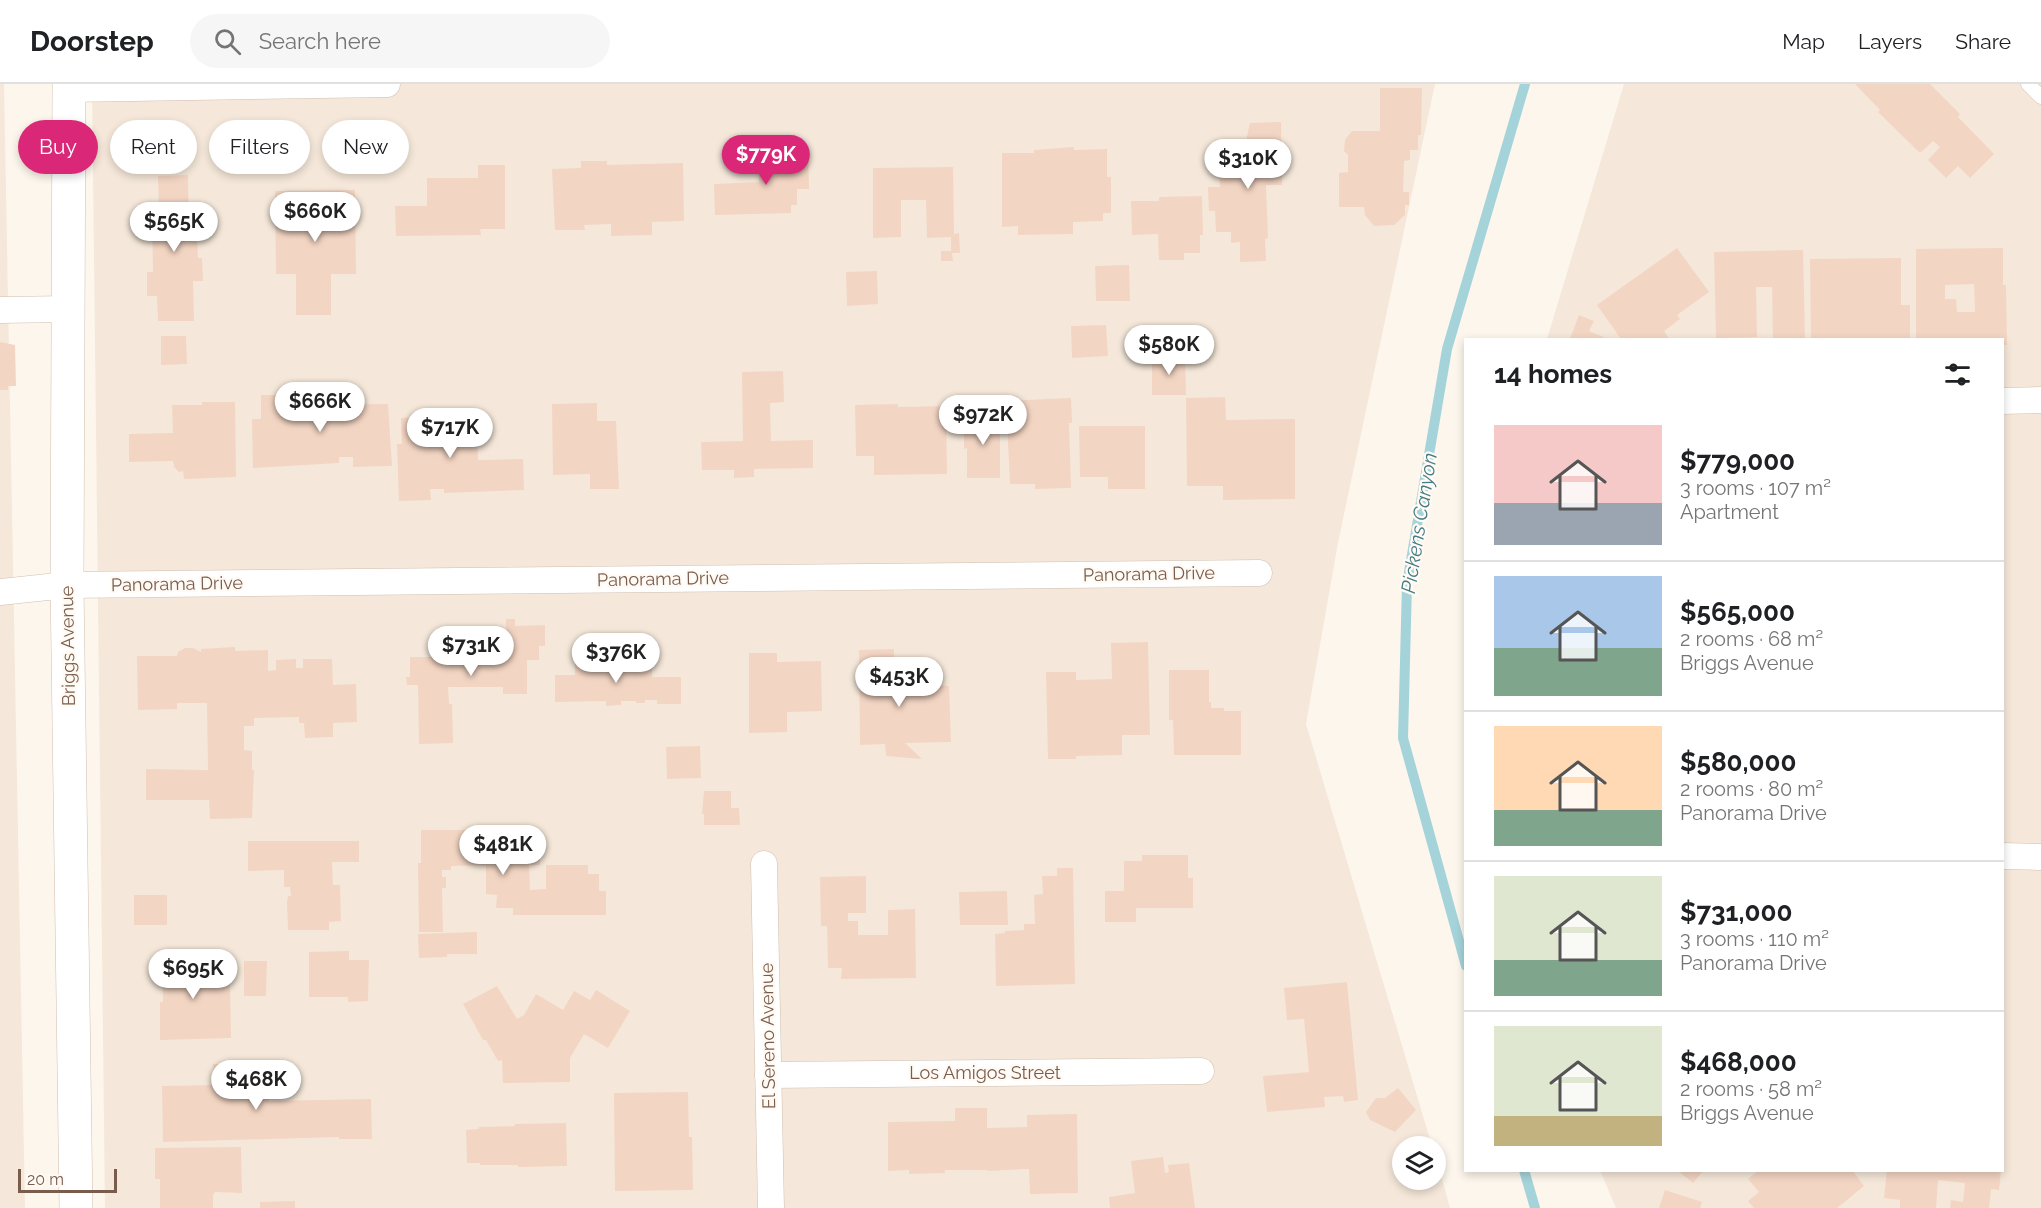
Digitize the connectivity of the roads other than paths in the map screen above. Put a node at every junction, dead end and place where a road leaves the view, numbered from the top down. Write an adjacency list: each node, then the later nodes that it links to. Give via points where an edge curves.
1 (387, 84): 3 (street)
2 (2028, 84): 4 (lane)
3 (69, 86): 5 (street, Briggs Avenue)
4 (2041, 97)
5 (69, 309): 6 (street); 10 (street, Briggs Avenue)
6 (0, 310)
7 (2004, 400): 8 (street)
8 (2041, 400)
9 (1259, 573): 10 (street, Panorama Drive)
10 (67, 585): 11 (street, Panorama Drive); 17 (street, Briggs Avenue)
11 (0, 591)
12 (2004, 856): 13 (street)
13 (2041, 857)
14 (764, 864): 16 (street, El Sereno Avenue)
15 (1201, 1071): 16 (street, Los Amigos Street)
16 (768, 1075): 18 (street, El Sereno Avenue)
17 (76, 1208)
18 (771, 1208)

